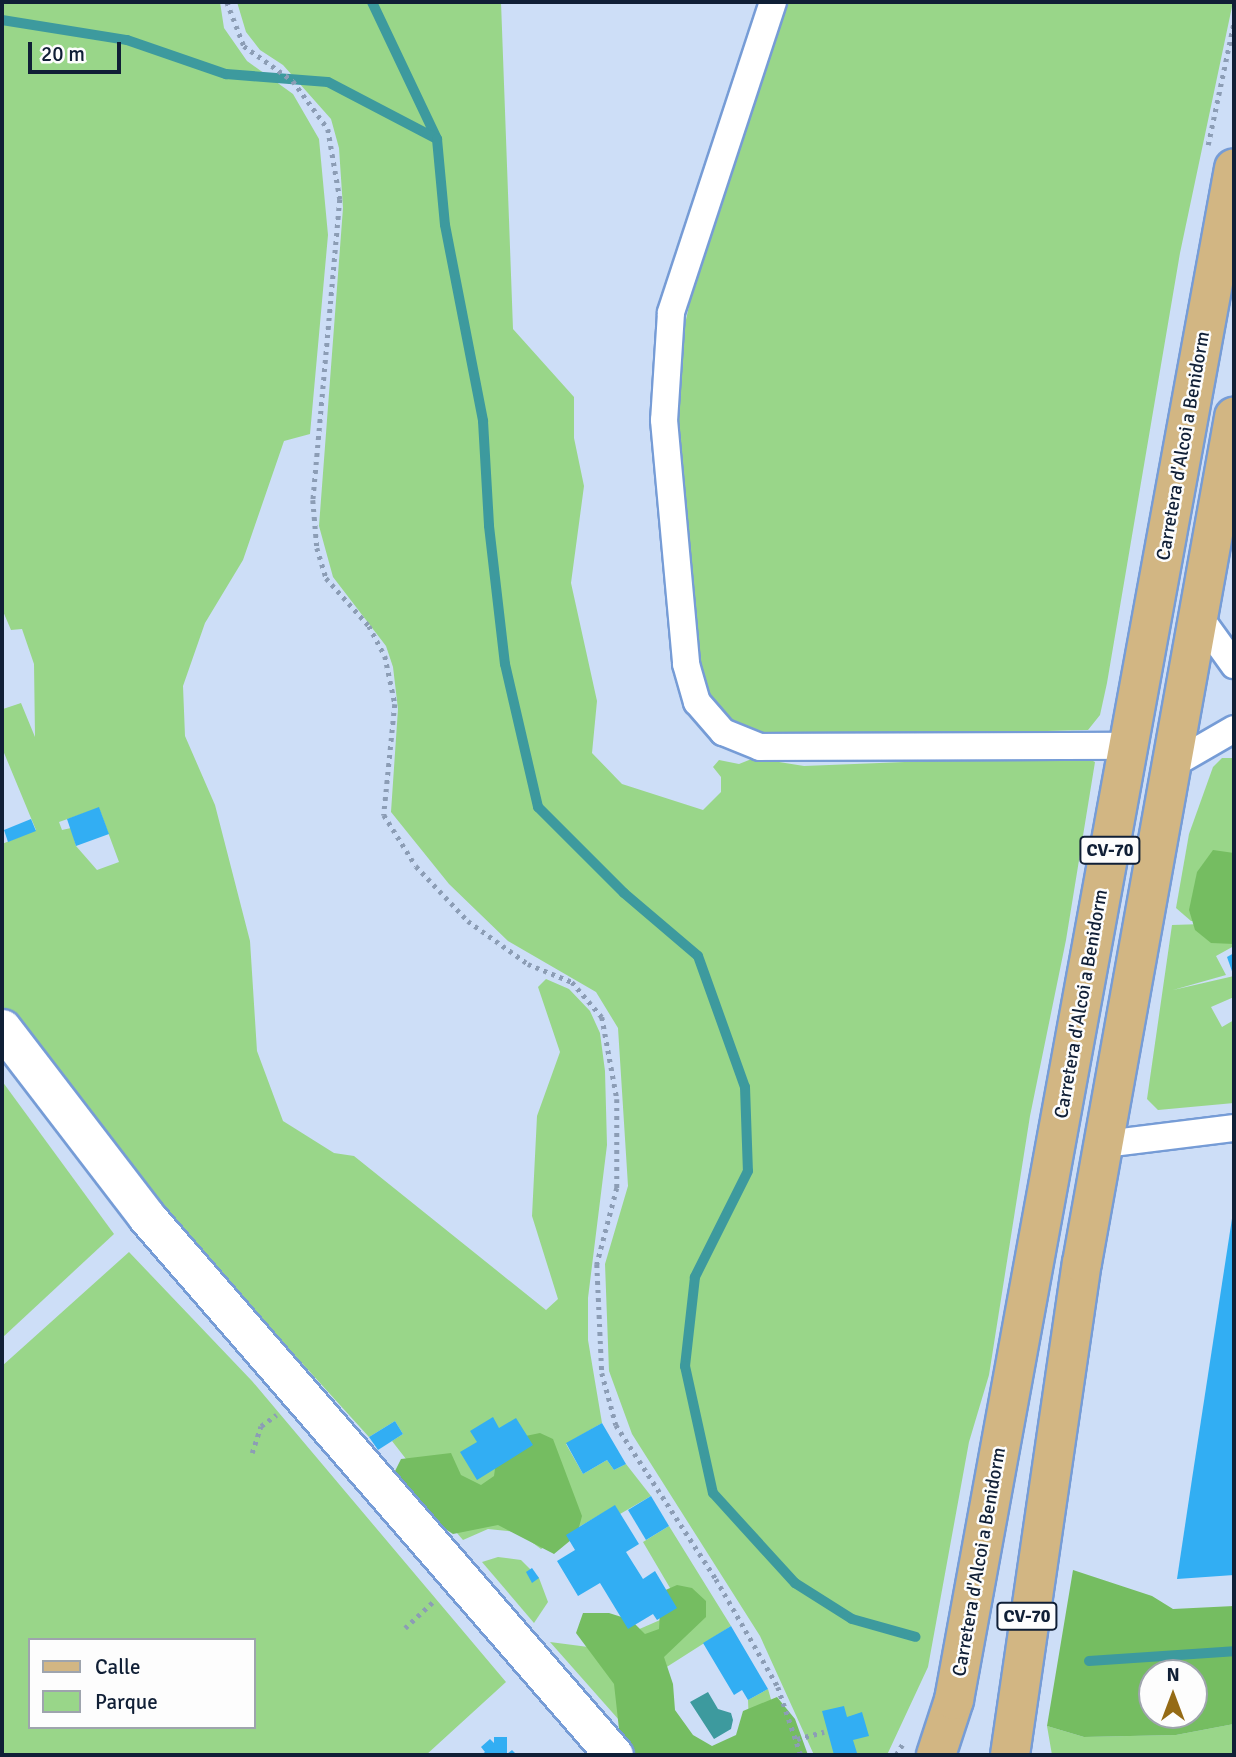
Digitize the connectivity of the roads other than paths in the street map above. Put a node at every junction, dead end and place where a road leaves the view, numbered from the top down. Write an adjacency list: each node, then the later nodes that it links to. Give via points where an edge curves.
1 (774, 2): 7 (street, via 671,313 664,420 686,664 696,702 723,732 760,747)
2 (1234, 168): 7 (main road, Carretera d'Alcoi a Benidorm / CV-70)
3 (1234, 416): 4 (main road, CV-70)
4 (1198, 615): 5 (street); 8 (main road, CV-70)
5 (1234, 665)
6 (1234, 729): 8 (street)
7 (1129, 746): 13 (main road, Carretera d'Alcoi a Benidorm / CV-70, via 958,1681)
8 (1170, 766): 11 (main road, CV-70)
9 (2, 1028): 12 (main road, via 146,1216)
10 (1234, 1128): 11 (street)
11 (1105, 1143): 14 (main road, CV-70, via 1039,1540)
12 (614, 1755)
13 (936, 1755)
14 (1010, 1755)

